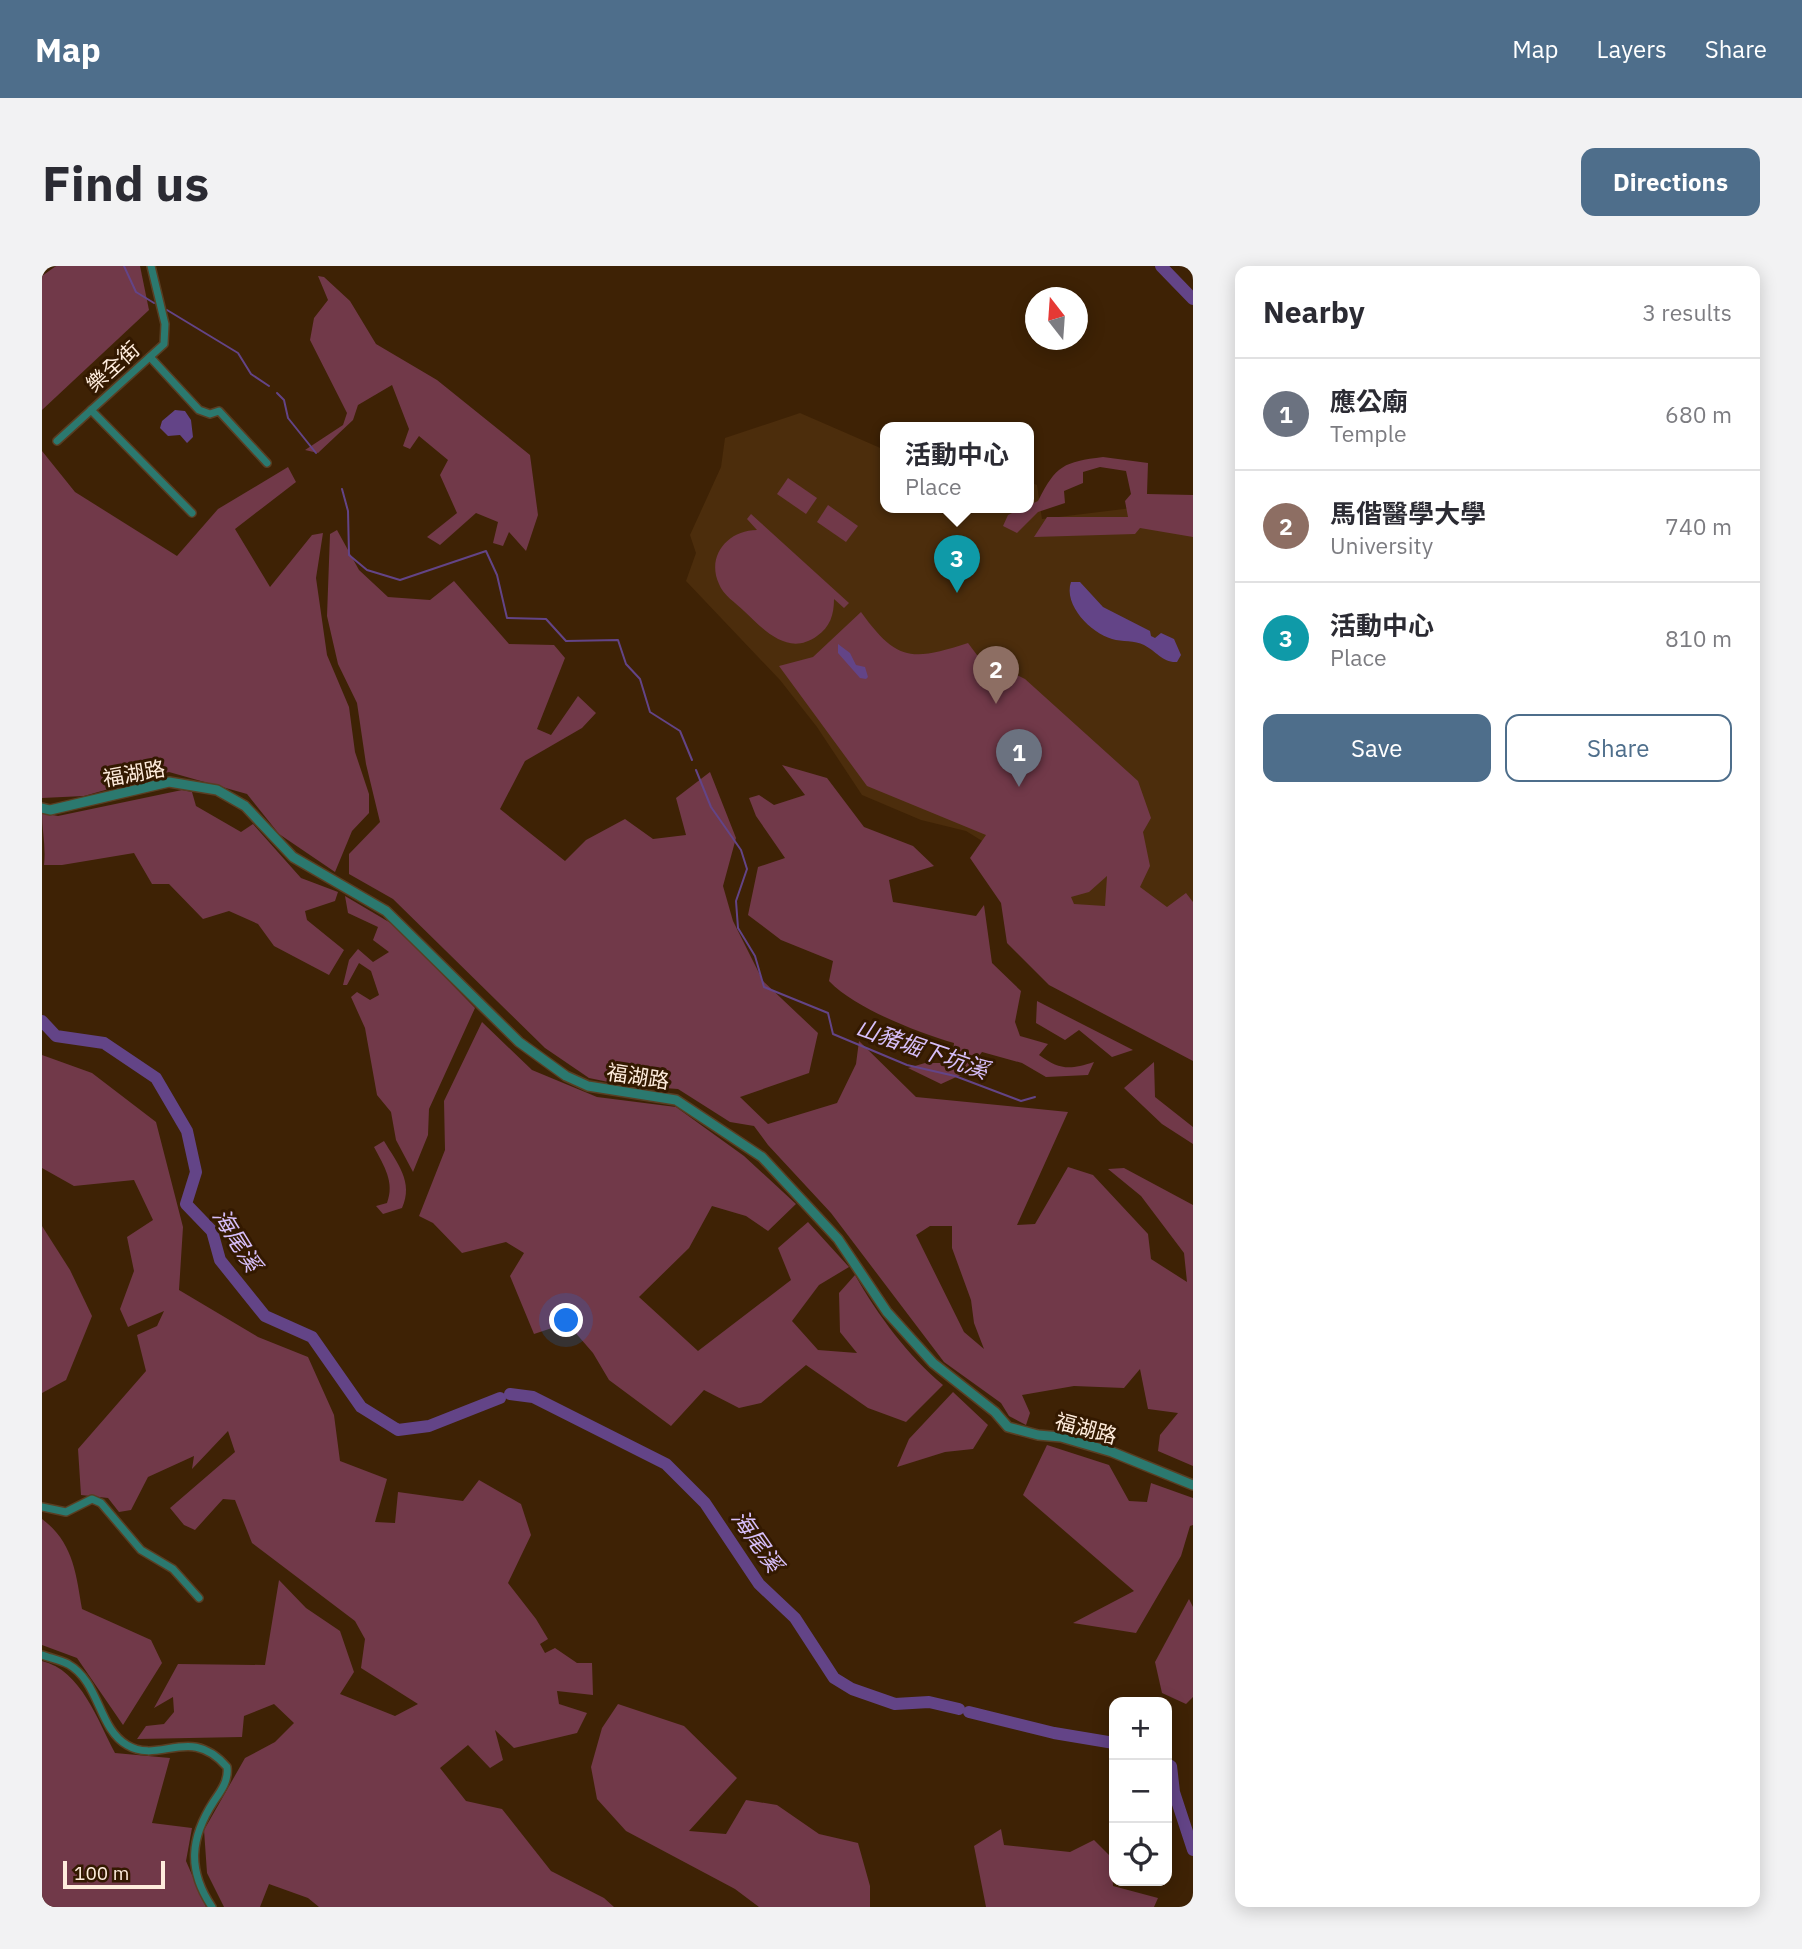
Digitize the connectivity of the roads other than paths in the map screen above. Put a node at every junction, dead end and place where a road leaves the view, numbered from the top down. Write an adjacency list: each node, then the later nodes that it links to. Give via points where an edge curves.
1 (151, 266): 2 (street, 樂全街, via 166,336)
2 (150, 357): 3 (street, 樂全街); 5 (street, via 199,410 219,411)
3 (91, 410): 4 (street, 樂全街); 6 (street)
4 (57, 441)
5 (267, 463)
6 (192, 513)
7 (42, 808): 8 (street, 福湖路, via 50,810 169,782 217,790 245,806 293,857 386,911 519,1042 566,1076 588,1086 676,1100 762,1157 838,1239 887,1312 933,1363 1008,1427 1112,1452)
8 (1193, 1485)
9 (42, 1507): 10 (street, via 66,1512 92,1499 102,1503 141,1550 173,1569)
10 (199, 1598)
11 (42, 1655): 12 (street, via 68,1664 80,1674 125,1744 145,1751 198,1746 227,1767 222,1790 203,1819 193,1846 198,1881)
12 (212, 1907)

